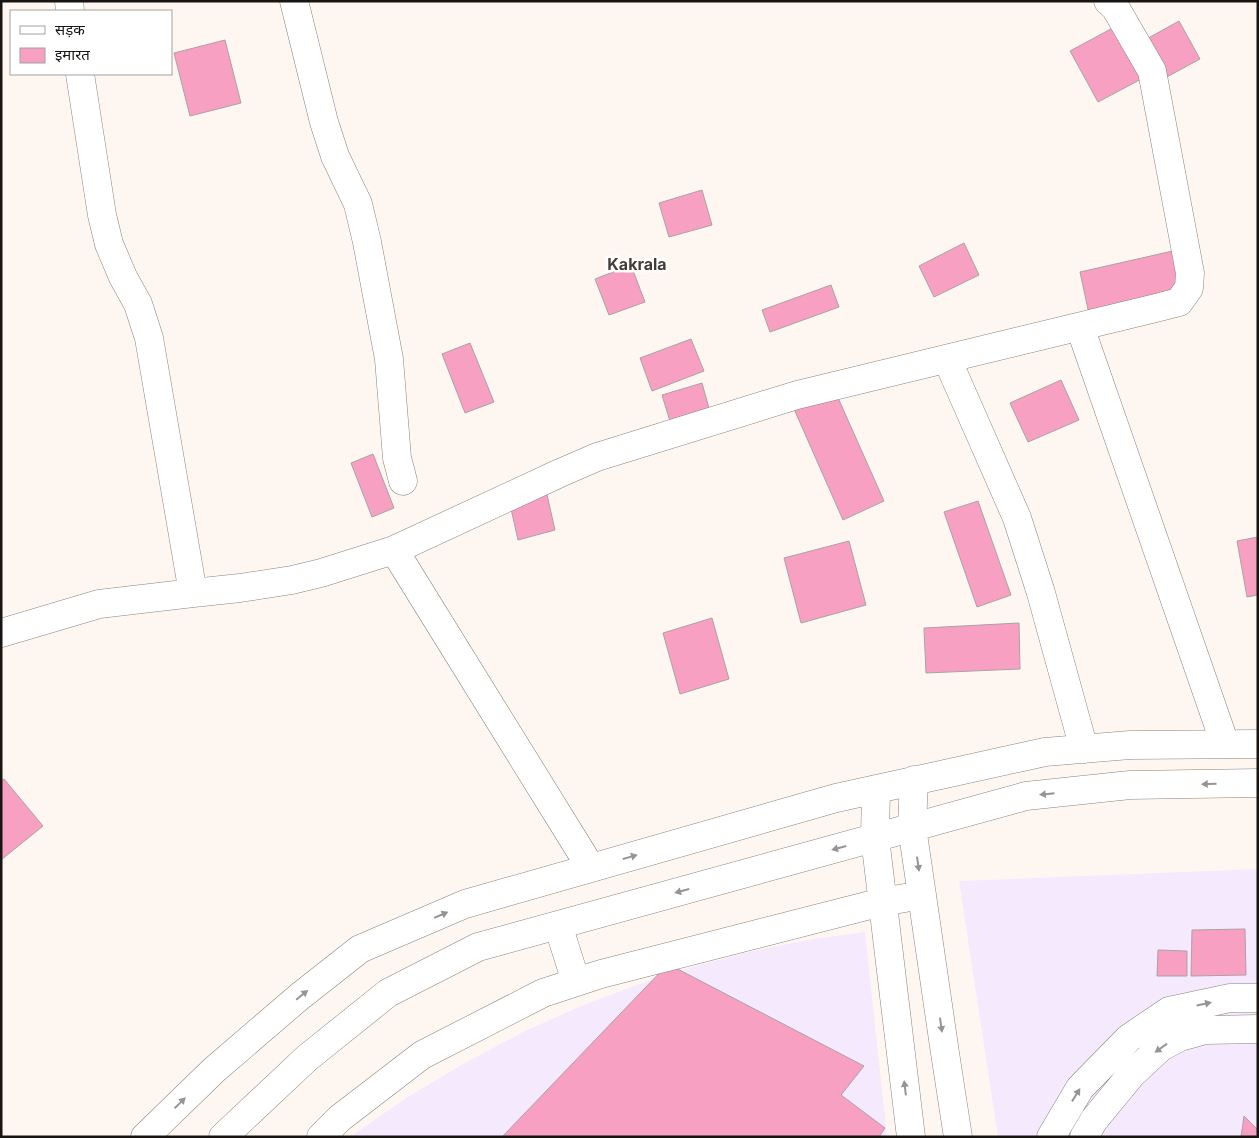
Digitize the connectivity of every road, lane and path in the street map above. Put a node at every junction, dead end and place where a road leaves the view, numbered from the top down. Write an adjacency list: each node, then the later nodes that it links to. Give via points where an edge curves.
1 (294, 1): 6 (street, via 324,122 335,156 358,204 368,242 389,359 397,458)
2 (1108, 1): 4 (street, via 1115,7 1152,72 1190,273 1189,288 1179,302)
3 (80, 75): 8 (street, via 102,214 110,244 138,304 149,338)
4 (1080, 327): 5 (street); 10 (street)
5 (947, 358): 7 (street, via 797,395 597,457); 12 (street, via 1017,518 1042,593)
6 (403, 481)
7 (394, 550): 8 (street, via 292,580); 18 (street)
8 (193, 593): 9 (street, via 100,604)
9 (1, 633)
10 (1225, 744): 11 (street); 12 (street)
11 (1258, 744)
12 (1084, 749): 13 (street, via 1045,752)
13 (914, 780): 15 (street); 16 (street)
14 (1258, 783): 16 (street, one-way to 16, via 1130,785 1026,796)
15 (876, 789): 17 (street); 18 (street, one-way to 15)
16 (912, 827): 17 (street); 19 (street, one-way to 19)
17 (875, 838): 20 (street); 21 (street, one-way to 21)
18 (592, 868): 25 (street, one-way to 18, via 221,1064 360,949 465,904)
19 (922, 895): 20 (street); 29 (street, one-way to 29)
20 (882, 902): 22 (street); 28 (street, one-way to 20)
21 (558, 925): 22 (street); 26 (street, via 478,948 388,993 307,1058)
22 (576, 982): 27 (street, via 543,992 422,1055 340,1118)
23 (1258, 998): 30 (street, one-way to 23, via 1080,1088 1129,1038 1169,1011 1230,998)
24 (1258, 1029): 31 (street, one-way to 31, via 1205,1030 1160,1047 1131,1075)
25 (145, 1137)
26 (224, 1137)
27 (321, 1137)
28 (911, 1137)
29 (958, 1137)
30 (1051, 1137)
31 (1084, 1137)

